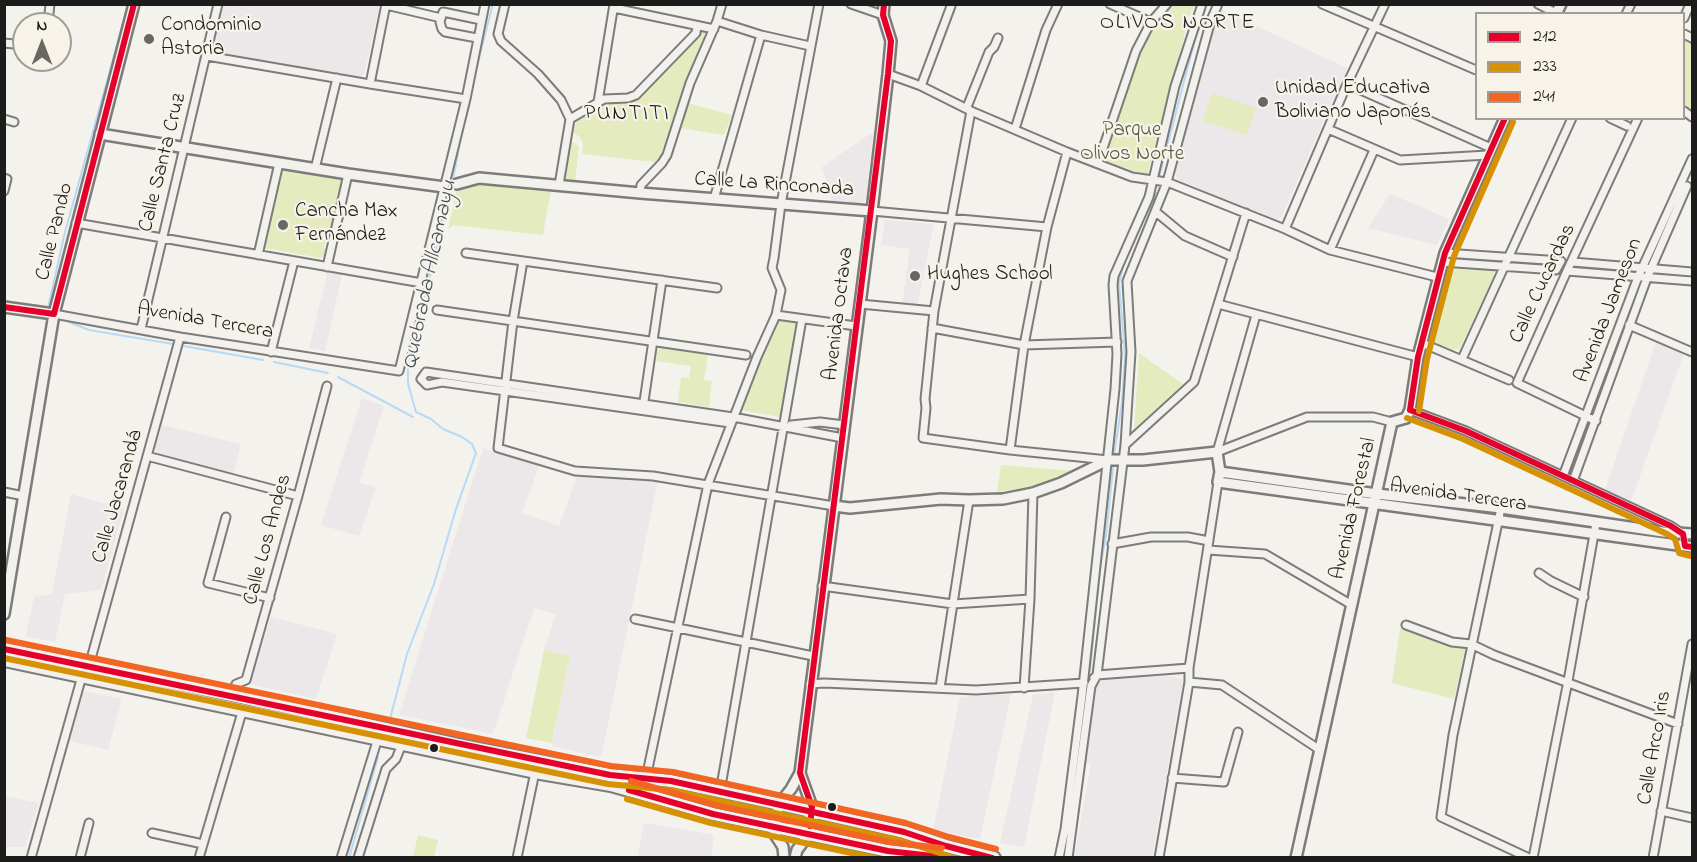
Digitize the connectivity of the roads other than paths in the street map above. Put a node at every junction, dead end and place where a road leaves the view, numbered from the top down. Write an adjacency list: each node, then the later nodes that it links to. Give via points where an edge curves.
1 (134, 4): 52 (street, Calle Pando)
2 (218, 4): 32 (street, Calle Santa Cruz)
3 (485, 4): 23 (street)
4 (505, 4): 42 (street, via 498,34 501,41 538,74 561,100)
5 (722, 4): 25 (street)
6 (819, 4): 31 (street)
7 (851, 4): 21 (street)
8 (884, 4): 21 (street, Avenida Octava)
9 (1058, 4): 50 (street)
10 (1110, 4): 24 (street)
11 (1167, 4): 24 (street)
12 (1202, 4): 63 (street, via 1175,86)
13 (1218, 4): 64 (street)
14 (1322, 4): 27 (street)
15 (1385, 4): 27 (street)
16 (1538, 4): 20 (street)
17 (386, 5): 22 (street); 36 (street)
18 (614, 6): 26 (street); 40 (street)
19 (951, 6): 38 (street)
20 (1558, 11)
21 (883, 15): 34 (street, Avenida Octava, via 891,41)
22 (441, 18): 23 (street, via 443,12); 29 (street, via 446,32)
23 (481, 20): 29 (street)
24 (1151, 22): 59 (street, via 1136,51)
25 (715, 25): 26 (street); 28 (street); 69 (street, via 690,83 667,155 641,185)
26 (697, 26): 40 (street, via 696,33 636,95)
27 (1375, 28): 33 (street); 37 (street)
28 (761, 35): 31 (street); 70 (street)
29 (477, 38): 39 (street)
30 (998, 38): 41 (street, via 989,52)
31 (810, 46): 71 (street)
32 (207, 56): 35 (street); 53 (street, Calle Santa Cruz)
33 (1475, 70)
34 (888, 74): 38 (street); 72 (street, Avenida Octava)
35 (337, 78): 36 (street); 60 (street)
36 (370, 84): 39 (street)
37 (1347, 84): 51 (street); 56 (street)
38 (921, 86): 41 (street)
39 (466, 99): 65 (street)
40 (598, 102): 42 (street)
41 (969, 109): 50 (street); 75 (street)
42 (570, 118): 66 (street)
43 (4, 119): 48 (street)
44 (1504, 120): 56 (street)
45 (1571, 120): 85 (street)
46 (1614, 120): 49 (street)
47 (1637, 120): 88 (street, Calle Cucardas)
48 (14, 122)
49 (1627, 126)
50 (1015, 129): 55 (street)
51 (1328, 129): 54 (street); 78 (street)
52 (100, 134): 53 (street, Calle La Rinconada); 76 (street, Calle Pando)
53 (184, 148): 58 (street, Calle La Rinconada); 79 (street, Calle Santa Cruz)
54 (1374, 150): 56 (street, via 1400,160); 80 (street)
55 (1067, 152): 59 (street); 77 (street)
56 (1489, 152): 84 (street)
57 (1692, 159): 67 (street, Avenida Jameson)
58 (279, 163): 60 (street, Calle La Rinconada); 82 (street)
59 (1098, 163): 63 (street)
60 (315, 169): 61 (street, Calle La Rinconada)
61 (348, 174): 65 (street, Calle La Rinconada); 90 (street)
62 (4, 178): 68 (street)
63 (1152, 181): 64 (street); 119 (street, via 1149,197 1114,276)
64 (1167, 182): 73 (street); 74 (street)
65 (449, 186): 66 (street, Calle La Rinconada, via 479,178); 100 (street)
66 (559, 186): 69 (street, Calle La Rinconada)
67 (1687, 186): 91 (street, Avenida Jameson); 92 (street, Avenida Jameson)
68 (4, 191)
69 (640, 193): 70 (street, Calle La Rinconada)
70 (714, 199): 71 (street, Calle La Rinconada)
71 (781, 204): 72 (street, Calle La Rinconada); 108 (street, via 772,268 781,290)
72 (872, 211): 75 (street, Calle La Rinconada); 102 (street, Avenida Octava)
73 (1156, 212): 83 (street, via 1185,236); 139 (street, via 1127,280 1131,351)
74 (1246, 213): 78 (street); 83 (street)
75 (951, 219): 77 (street, Calle La Rinconada); 106 (street)
76 (76, 223): 79 (street); 107 (street, Calle Pando)
77 (1047, 226): 121 (street)
78 (1285, 229): 80 (street)
79 (163, 238): 82 (street); 116 (street, Calle Santa Cruz)
80 (1330, 250): 95 (street)
81 (466, 253): 87 (street)
82 (258, 255): 86 (street)
83 (1233, 257): 103 (street)
84 (1443, 257): 85 (street); 89 (street); 95 (street)
85 (1507, 257): 89 (street); 89 (street, via 1561,261 1556,270)
86 (294, 261): 90 (street); 122 (street)
87 (523, 261): 98 (street); 111 (street)
88 (1573, 262): 91 (street); 93 (street, Calle Cucardas)
89 (1503, 266): 126 (street)
90 (327, 267): 100 (street)
91 (1642, 268): 92 (street); 96 (street, Avenida Jameson)
92 (1651, 269): 94 (street); 97 (street, Avenida Jameson)
93 (1567, 271): 96 (street); 132 (street, Calle Cucardas, via 1517,383)
94 (1692, 272)
95 (1437, 277): 120 (street)
96 (1638, 278): 97 (street); 112 (street, Avenida Jameson)
97 (1647, 278): 99 (street); 114 (street, Avenida Jameson)
98 (662, 280): 101 (street); 118 (street)
99 (1692, 281)
100 (422, 283): 122 (street, Avenida Tercera, via 399,370)
101 (717, 288)
102 (860, 304): 106 (street); 113 (street, Avenida Octava)
103 (1218, 304): 109 (street); 139 (street, via 1194,382)
104 (4, 306): 107 (street, Avenida Tercera)
105 (437, 310): 111 (street)
106 (934, 311): 115 (street)
107 (54, 314): 116 (street, Avenida Tercera); 153 (street, Calle Pando)
108 (776, 315): 110 (street); 133 (street)
109 (1256, 315): 125 (street); 141 (street)
110 (802, 319): 113 (street); 136 (street)
111 (513, 321): 118 (street); 129 (street)
112 (1622, 322): 114 (street); 132 (street, Avenida Jameson)
113 (856, 326): 137 (street, Avenida Octava)
114 (1631, 326): 123 (street); 135 (street, Avenida Jameson)
115 (932, 328): 121 (street); 140 (street, via 923,438)
116 (141, 329): 117 (street, Avenida Tercera)
117 (180, 337): 122 (street, Avenida Tercera); 142 (street, Calle Jacarandá)
118 (653, 342): 124 (street); 130 (street)
119 (1117, 342): 121 (street); 143 (street)
120 (1422, 343): 125 (street); 126 (street)
121 (1024, 345): 140 (street)
122 (271, 351)
123 (1692, 352)
124 (746, 355)
125 (1418, 357): 131 (street)
126 (1462, 359): 127 (street)
127 (1509, 380)
128 (327, 386): 154 (street, Calle Los Andes)
129 (505, 387): 129 (street, via 426,372 421,379 427,385 442,382); 130 (street); 149 (street, via 498,448 575,471)
130 (643, 407): 133 (street)
131 (1410, 410): 134 (street, Avenida Forestal, via 1406,418); 146 (street)
132 (1587, 418): 135 (street, Calle Cucardas); 146 (street, Avenida Jameson)
133 (732, 420): 136 (street); 149 (street)
134 (1392, 422): 141 (street, via 1373,417 1307,417); 155 (street, Avenida Forestal)
135 (1596, 422): 147 (street, Avenida Jameson)
136 (782, 425): 137 (street); 138 (street); 152 (street)
137 (844, 425): 138 (street, Avenida Octava)
138 (843, 438): 157 (street, Avenida Octava)
139 (1125, 445): 144 (street)
140 (1010, 450): 143 (street)
141 (1217, 452): 144 (street); 145 (street)
142 (147, 456): 154 (street); 187 (street, Calle Jacarandá)
143 (1108, 460): 144 (street); 151 (street); 192 (street)
144 (1122, 460): 165 (street)
145 (1220, 472): 148 (street); 155 (street, Avenida Tercera)
146 (1563, 476): 147 (street)
147 (1574, 481): 163 (street)
148 (1218, 482): 155 (street, Avenida Tercera); 164 (street)
149 (708, 484): 152 (street); 178 (street)
150 (4, 492): 153 (street)
151 (1033, 493): 156 (street); 172 (street)
152 (770, 495): 157 (street); 179 (street)
153 (24, 496): 175 (street, Calle Pando)
154 (298, 496): 171 (street, Calle Los Andes)
155 (1376, 499): 158 (street, Avenida Tercera); 160 (street, Avenida Tercera); 174 (street, Avenida Forestal)
156 (969, 501): 157 (street, via 941,499 850,508); 173 (street)
157 (834, 506): 169 (street, Avenida Octava)
158 (1501, 508): 160 (street); 161 (street, Avenida Tercera)
159 (226, 517): 171 (street, via 208,583)
160 (1499, 521): 162 (street, Avenida Tercera); 180 (street)
161 (1596, 523): 162 (street); 163 (street, Avenida Tercera)
162 (1595, 534): 166 (street, Avenida Tercera); 170 (street)
163 (1688, 534): 166 (street)
164 (1209, 541): 165 (street, via 1151,537); 167 (street)
165 (1112, 544): 188 (street)
166 (1689, 546)
167 (1208, 550): 174 (street, via 1265,554); 185 (street)
168 (1539, 573): 170 (street)
169 (822, 586): 173 (street); 183 (street, Avenida Octava)
170 (1584, 597): 189 (street)
171 (270, 598): 195 (street, Calle Los Andes, via 246,680 236,684)
172 (1029, 599): 173 (street); 194 (street)
173 (953, 604): 193 (street)
174 (1352, 605): 201 (street, Avenida Forestal)
175 (4, 614)
176 (635, 618): 178 (street)
177 (1406, 625): 180 (street, via 1452,642)
178 (677, 628): 179 (street); 204 (street)
179 (746, 642): 183 (street); 206 (street)
180 (1471, 644): 189 (street); 233 (street, via 1441,817)
181 (1692, 644): 186 (street, Calle Arco Iris)
182 (4, 648): 187 (highway)
183 (813, 656): 191 (street, Avenida Octava)
184 (4, 660): 187 (highway)
185 (1189, 668): 188 (street); 190 (street)
186 (1690, 668): 197 (street, Calle Arco Iris)
187 (86, 671): 195 (highway); 196 (highway); 219 (street, Calle Jacarandá)
188 (1097, 675): 192 (street); 230 (street, via 1091,686)
189 (1568, 681): 197 (street); 233 (street)
190 (1189, 682): 201 (street, via 1222,685); 205 (street)
191 (810, 684): 193 (street); 203 (street, Avenida Octava)
192 (1082, 684): 194 (street); 229 (street)
193 (940, 688): 194 (street)
194 (1024, 688)
195 (232, 695): 204 (highway, via 459,745 610,775)
196 (243, 709): 199 (highway); 218 (street)
197 (1677, 724): 210 (street, Calle Arco Iris)
198 (1238, 732): 205 (street, via 1224,782)
199 (378, 738): 200 (highway); 222 (street)
200 (402, 744): 202 (highway); 223 (street, via 386,770)
201 (1320, 750): 232 (street, Avenida Forestal)
202 (535, 772): 213 (highway, via 611,785 713,814); 224 (street)
203 (800, 773): 207 (street, Avenida Octava); 209 (street, Avenida Octava)
204 (646, 778): 206 (highway)
205 (1172, 778): 231 (street)
206 (720, 792): 207 (highway)
207 (782, 800): 208 (highway); 209 (street, via 796,793 807,797); 213 (street)
208 (796, 808): 209 (highway); 213 (highway, via 782,814)
209 (811, 810): 214 (highway, via 806,824); 216 (street); 228 (highway)
210 (1661, 811): 211 (street); 234 (street, Calle Arco Iris)
211 (1692, 818)
212 (89, 823): 220 (street)
213 (775, 823): 214 (highway); 217 (street, via 774,833)
214 (792, 830): 216 (highway)
215 (152, 833): 218 (street)
216 (805, 839): 217 (street, via 790,846); 226 (street); 227 (highway)
217 (779, 841): 225 (street)
218 (203, 844): 221 (street)
219 (31, 858)
220 (80, 858)
221 (199, 858)
222 (340, 858)
223 (358, 858)
224 (517, 858)
225 (784, 858)
226 (795, 858)
227 (942, 858)
228 (994, 858)
229 (1059, 858)
230 (1068, 858)
231 (1160, 858)
232 (1296, 858)
233 (1531, 858)
234 (1653, 858)

